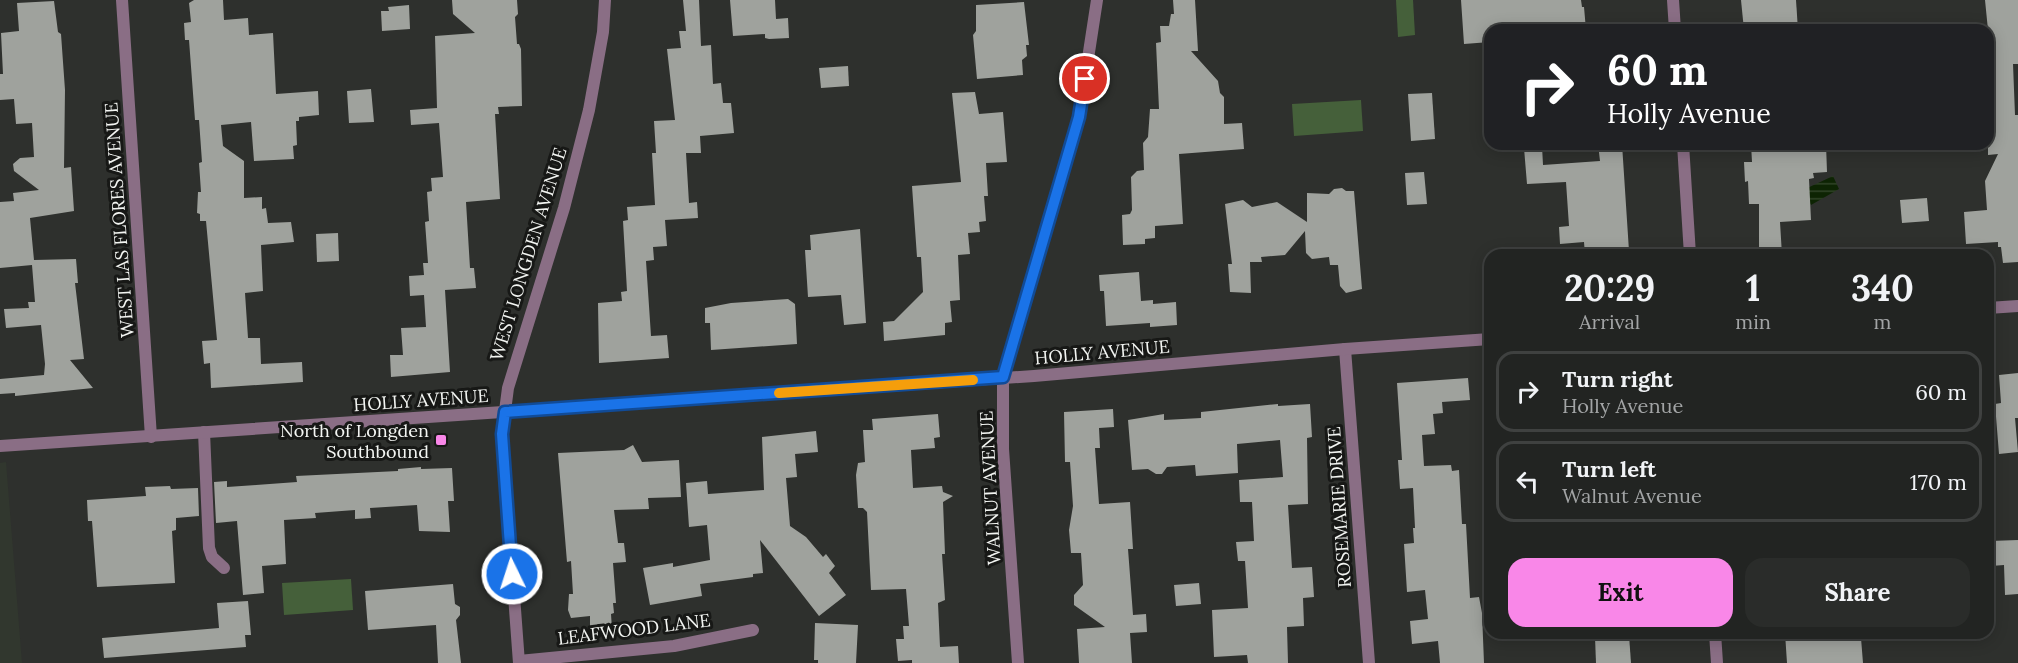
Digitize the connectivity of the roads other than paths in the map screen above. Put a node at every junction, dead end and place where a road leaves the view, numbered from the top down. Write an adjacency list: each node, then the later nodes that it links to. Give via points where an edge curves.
1 (122, 0): 15 (street, WEST LAS FLORES AVENUE)
2 (605, 0): 13 (street, WEST LONGDEN AVENUE, via 589,110 564,208 510,378)
3 (1097, 0): 12 (street, WALNUT AVENUE, via 1079,117)
4 (1673, 0): 5 (street)
5 (1675, 24)
6 (1683, 150): 7 (street)
7 (1690, 249)
8 (2018, 306): 9 (street)
9 (1994, 308)
10 (1484, 339): 11 (street, HOLLY AVENUE)
11 (1345, 349): 12 (street, HOLLY AVENUE); 22 (street, ROSEMARIE DRIVE)
12 (1003, 377): 13 (street, HOLLY AVENUE); 21 (street, WALNUT AVENUE, via 1003,449)
13 (505, 412): 14 (street, HOLLY AVENUE); 20 (street, WEST LONGDEN AVENUE, via 502,434)
14 (204, 432): 15 (street, HOLLY AVENUE); 17 (street, via 209,548)
15 (151, 437): 16 (street, HOLLY AVENUE)
16 (0, 446)
17 (224, 568)
18 (753, 630): 20 (street, LEAFWOOD LANE, via 674,646)
19 (1715, 639): 23 (street)
20 (519, 662)
21 (1018, 663)
22 (1369, 663)
23 (1717, 663)

